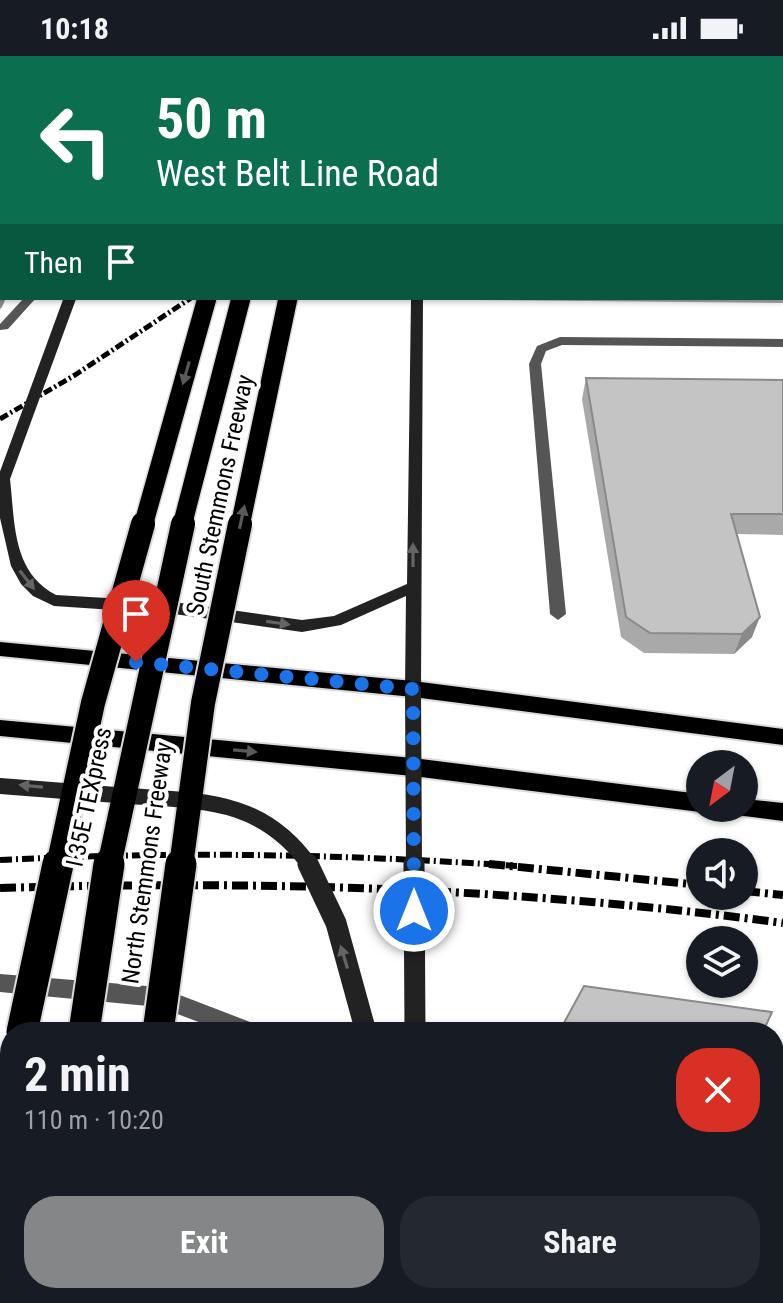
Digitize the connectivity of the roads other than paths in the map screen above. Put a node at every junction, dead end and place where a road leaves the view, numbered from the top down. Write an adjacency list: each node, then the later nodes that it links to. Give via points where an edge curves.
1 (28, 300): 7 (street)
2 (69, 300): 9 (main road, bridge)
3 (206, 300): 23 (highway, one-way to 23, bridge, via 93,703)
4 (240, 300): 24 (highway, I 35E TEXpress, bridge, via 176,550 109,864)
5 (288, 300): 14 (highway, South Stemmons Freeway, one-way to 5, bridge)
6 (417, 300): 10 (main road, one-way to 6)
7 (4, 327)
8 (783, 343): 11 (street, via 560,341 541,349 535,364)
9 (2, 484): 10 (main road, one-way to 10, bridge, via 17,567 27,585 54,600 174,608 302,626 336,621)
10 (413, 587): 13 (main road)
11 (558, 614)
12 (0, 649): 13 (main road, bridge)
13 (413, 689): 16 (main road); 17 (main road, bridge)
14 (203, 703): 25 (highway, North Stemmons Freeway, bridge)
15 (0, 728): 17 (main road, one-way to 17, bridge)
16 (783, 737)
17 (413, 767): 19 (main road); 28 (main road, bridge)
18 (0, 786): 27 (main road, one-way to 18, bridge, via 313,870 280,832 240,810 211,802)
19 (686, 801)
20 (758, 809): 21 (main road)
21 (783, 812)
22 (0, 983): 26 (street, via 159,997)
23 (24, 1022)
24 (85, 1022)
25 (159, 1022)
26 (225, 1022)
27 (363, 1022)
28 (415, 1022)

